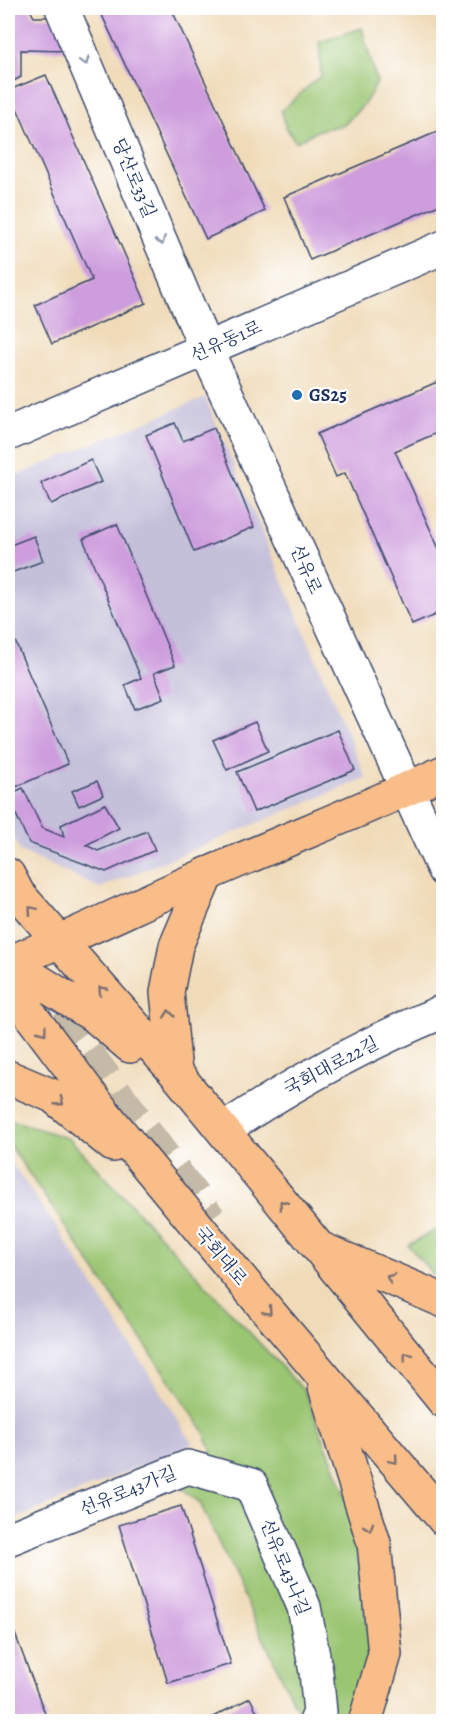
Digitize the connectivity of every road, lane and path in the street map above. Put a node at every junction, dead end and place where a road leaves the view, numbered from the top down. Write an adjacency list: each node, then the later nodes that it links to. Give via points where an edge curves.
1 (62, 8): 3 (street, 당산로33길, one-way to 3)
2 (444, 247): 3 (street, 선유동1로)
3 (206, 349): 4 (street, 선유동1로); 6 (street, 선유로)
4 (8, 434)
5 (444, 772): 6 (main road)
6 (406, 790): 7 (street, 선유로); 9 (main road)
7 (444, 870)
8 (8, 874): 10 (main road, one-way to 8, via 18,894)
9 (207, 874): 10 (main road); 15 (main road, one-way to 9, via 167,992 176,946)
10 (60, 942): 11 (main road); 15 (main road, one-way to 10)
11 (8, 963)
12 (8, 971): 17 (main road, via 37,980 96,1017)
13 (8, 985): 18 (main road, 국회대로, one-way to 18)
14 (444, 1011): 17 (street, 국회대로22길)
15 (175, 1072): 17 (main road)
16 (8, 1077): 18 (main road, one-way to 18, via 52,1096)
17 (216, 1122): 19 (main road, one-way to 17)
18 (163, 1186): 21 (main road, 국회대로, one-way to 21)
19 (319, 1248): 20 (main road, one-way to 19); 22 (main road, one-way to 19)
20 (444, 1301)
21 (320, 1371): 24 (main road, 국회대로, one-way to 24); 27 (main road, one-way to 27, via 374,1543 385,1654)
22 (444, 1401)
23 (251, 1485): 25 (street, 선유로43가길, via 188,1467); 26 (street, 선유로43나길, via 304,1607 321,1712)
24 (444, 1519)
25 (8, 1539)
26 (316, 1722)
27 (365, 1722)

